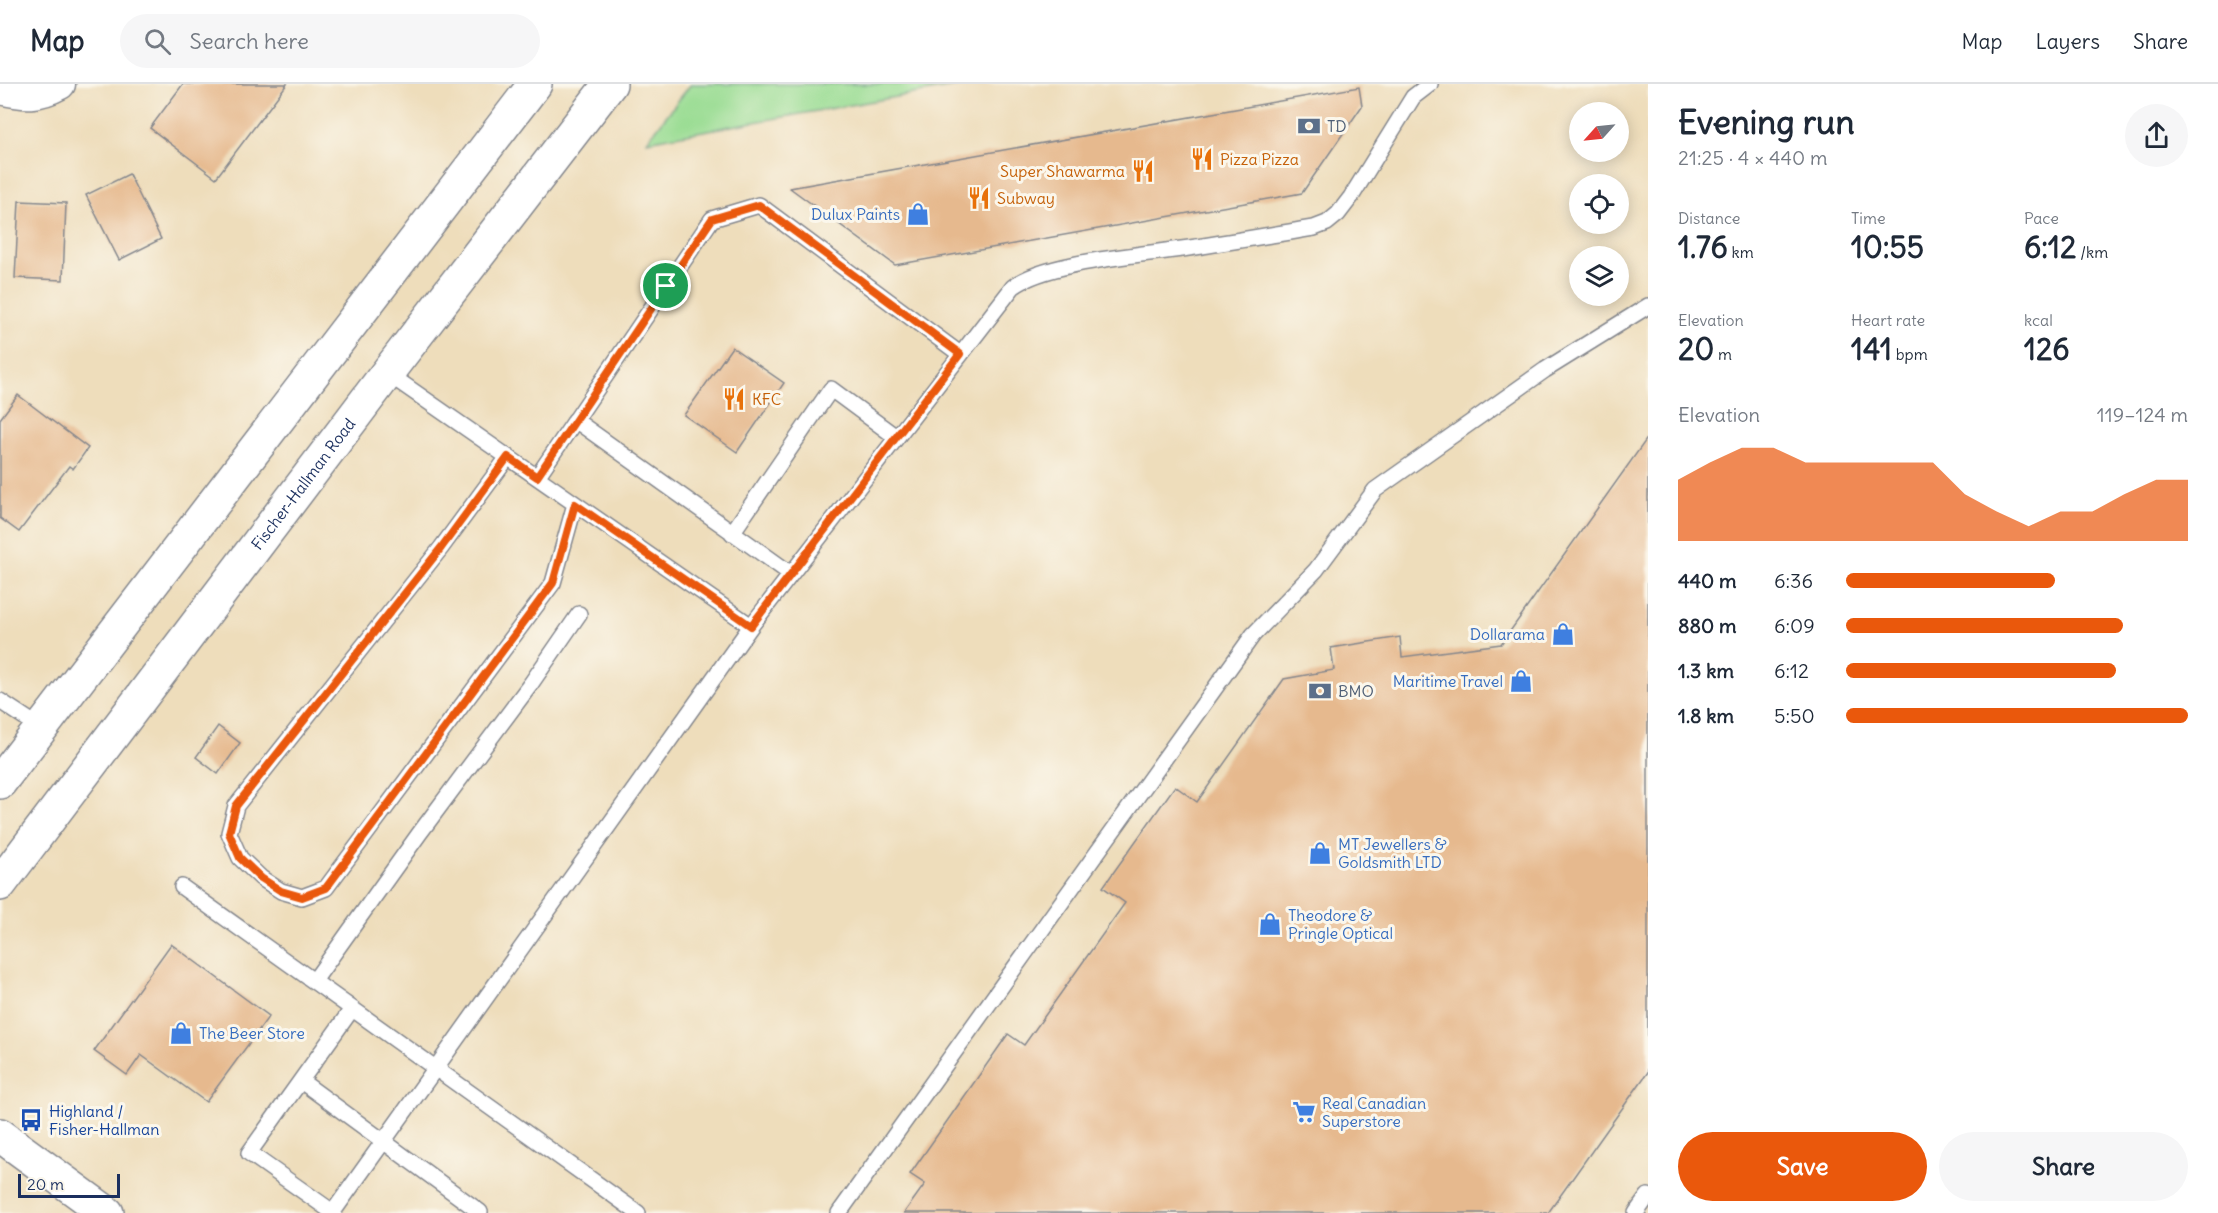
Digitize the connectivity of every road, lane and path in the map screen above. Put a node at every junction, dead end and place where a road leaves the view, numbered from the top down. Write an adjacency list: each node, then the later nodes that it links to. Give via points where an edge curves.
1 (60, 84): 5 (street, via 44,92 20,94)
2 (535, 84): 19 (main road)
3 (610, 84): 8 (main road, Fischer-Hallman Road)
4 (1430, 84): 7 (lane, via 1413,97 1351,197 1328,223 1065,266 1021,280 994,308)
5 (0, 89)
6 (1648, 306): 34 (lane, via 1545,370 1375,490 1316,570 1253,635)
7 (960, 354): 9 (lane, via 759,205 712,219); 10 (lane)
8 (387, 373): 11 (lane); 21 (main road, Fischer-Hallman Road)
9 (575, 420): 12 (lane); 14 (lane)
10 (896, 437): 14 (lane, via 831,389); 15 (lane)
11 (508, 457): 12 (lane); 13 (lane, via 441,548 236,806 229,833 240,858 261,878 281,891 302,897 326,888 553,583)
12 (537, 477): 13 (lane)
13 (575, 504): 17 (lane)
14 (732, 533): 15 (lane)
15 (791, 574): 17 (lane)
16 (579, 614): 23 (lane)
17 (751, 626): 25 (lane)
18 (0, 701): 19 (lane)
19 (42, 728): 20 (main road)
20 (0, 782)
21 (0, 884)
22 (182, 887): 23 (lane)
23 (314, 981): 24 (lane)
24 (352, 1009): 25 (lane); 26 (lane)
25 (436, 1068): 28 (lane); 33 (lane)
26 (301, 1080): 28 (lane); 32 (lane, via 249,1153)
27 (0, 1135): 31 (main road)
28 (384, 1141): 30 (lane); 32 (lane)
29 (1648, 1196): 35 (lane)
30 (480, 1212)
31 (107, 1213)
32 (334, 1213)
33 (638, 1213)
34 (839, 1213)
35 (1636, 1213)

